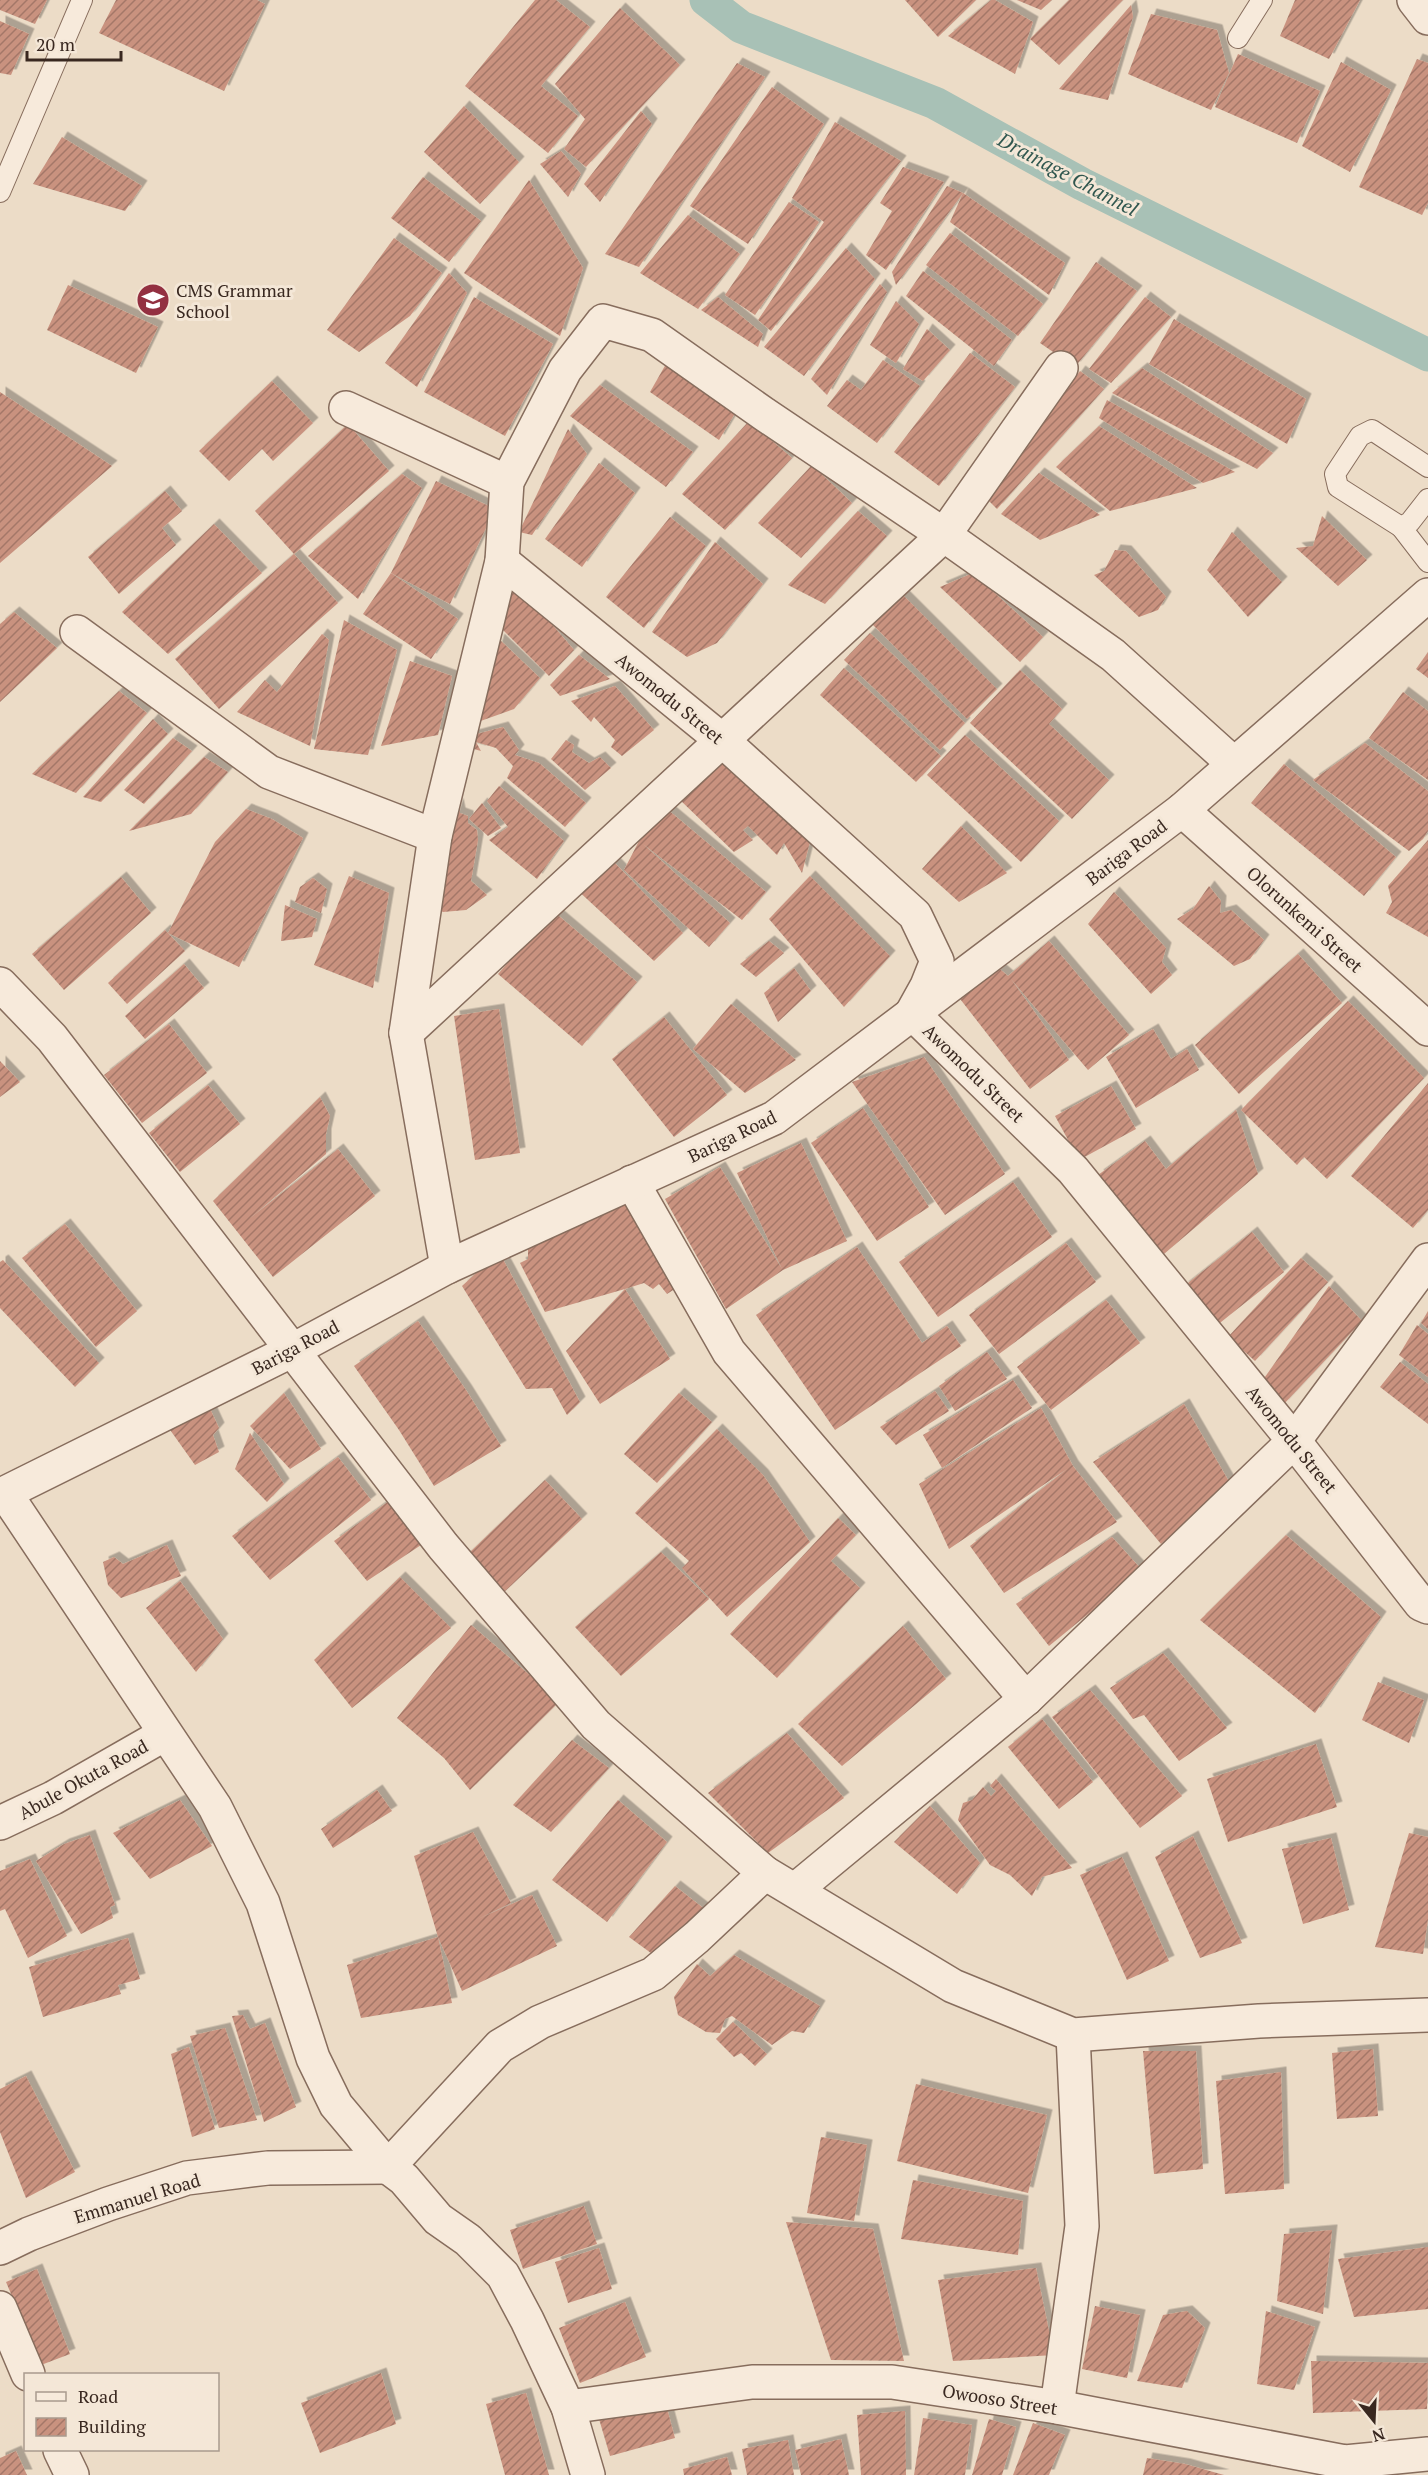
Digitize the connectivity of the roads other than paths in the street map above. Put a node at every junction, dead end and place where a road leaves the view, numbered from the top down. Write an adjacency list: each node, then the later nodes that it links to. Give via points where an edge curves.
1 (82, 0): 6 (lane)
2 (1262, 0): 5 (lane)
3 (1414, 0): 4 (street)
4 (1428, 18)
5 (1238, 38)
6 (0, 192)
7 (1061, 368): 13 (street)
8 (346, 408): 10 (street)
9 (1428, 467): 12 (lane, via 1372,430 1360,436 1335,474 1338,487)
10 (507, 482): 13 (street, via 565,370 603,321 652,335); 14 (street)
11 (1428, 499): 12 (lane, via 1410,522)
12 (1401, 527): 15 (lane)
13 (944, 535): 18 (street); 19 (street, via 1113,655)
14 (502, 561): 18 (street, Awomodu Street); 21 (street)
15 (1428, 562)
16 (1428, 596): 19 (street, Bariga Road)
17 (77, 632): 21 (street, via 269,772)
18 (723, 741): 23 (street, Awomodu Street, via 915,915 937,961); 25 (street)
19 (1234, 764): 20 (street, Bariga Road)
20 (1182, 810): 23 (street, Bariga Road); 24 (street, Olorunkemi Street)
21 (435, 836): 25 (street)
22 (0, 984): 29 (street, via 52,1038)
23 (912, 1013): 26 (street, Bariga Road, via 774,1118); 30 (street, Awomodu Street, via 1073,1170)
24 (1428, 1029)
25 (406, 1033): 28 (street)
26 (633, 1182): 28 (street, Bariga Road); 33 (street, via 729,1352)
27 (1428, 1260): 30 (street)
28 (447, 1266): 29 (street, Bariga Road)
29 (293, 1350): 31 (street, Bariga Road); 36 (street, via 442,1546 596,1725)
30 (1294, 1441): 32 (street, Awomodu Street, via 1421,1604); 33 (street)
31 (3, 1490): 34 (street)
32 (1428, 1607)
33 (1026, 1700): 37 (street)
34 (165, 1734): 35 (street, Abule Okuta Road); 40 (street, via 215,1807 263,1903 313,2058 336,2105)
35 (0, 1823)
36 (765, 1873): 37 (street); 40 (street, via 653,1974 540,2022 500,2046)
37 (795, 1890): 39 (street, via 953,1986)
38 (1428, 2015): 39 (street, via 1259,2021)
39 (1073, 2035): 45 (street, via 1082,2226)
40 (388, 2167): 41 (street, Emmanuel Road, via 268,2168 187,2178 108,2204); 44 (street, via 404,2179 438,2219 468,2240 503,2275)
41 (0, 2248)
42 (0, 2308): 43 (street)
43 (28, 2373)
44 (568, 2407): 45 (street, Owooso Street, via 764,2382 892,2382); 49 (street)
45 (1057, 2407): 47 (street, Owooso Street, via 1346,2462)
46 (60, 2451): 48 (street)
47 (1428, 2454)
48 (72, 2475)
49 (588, 2475)

